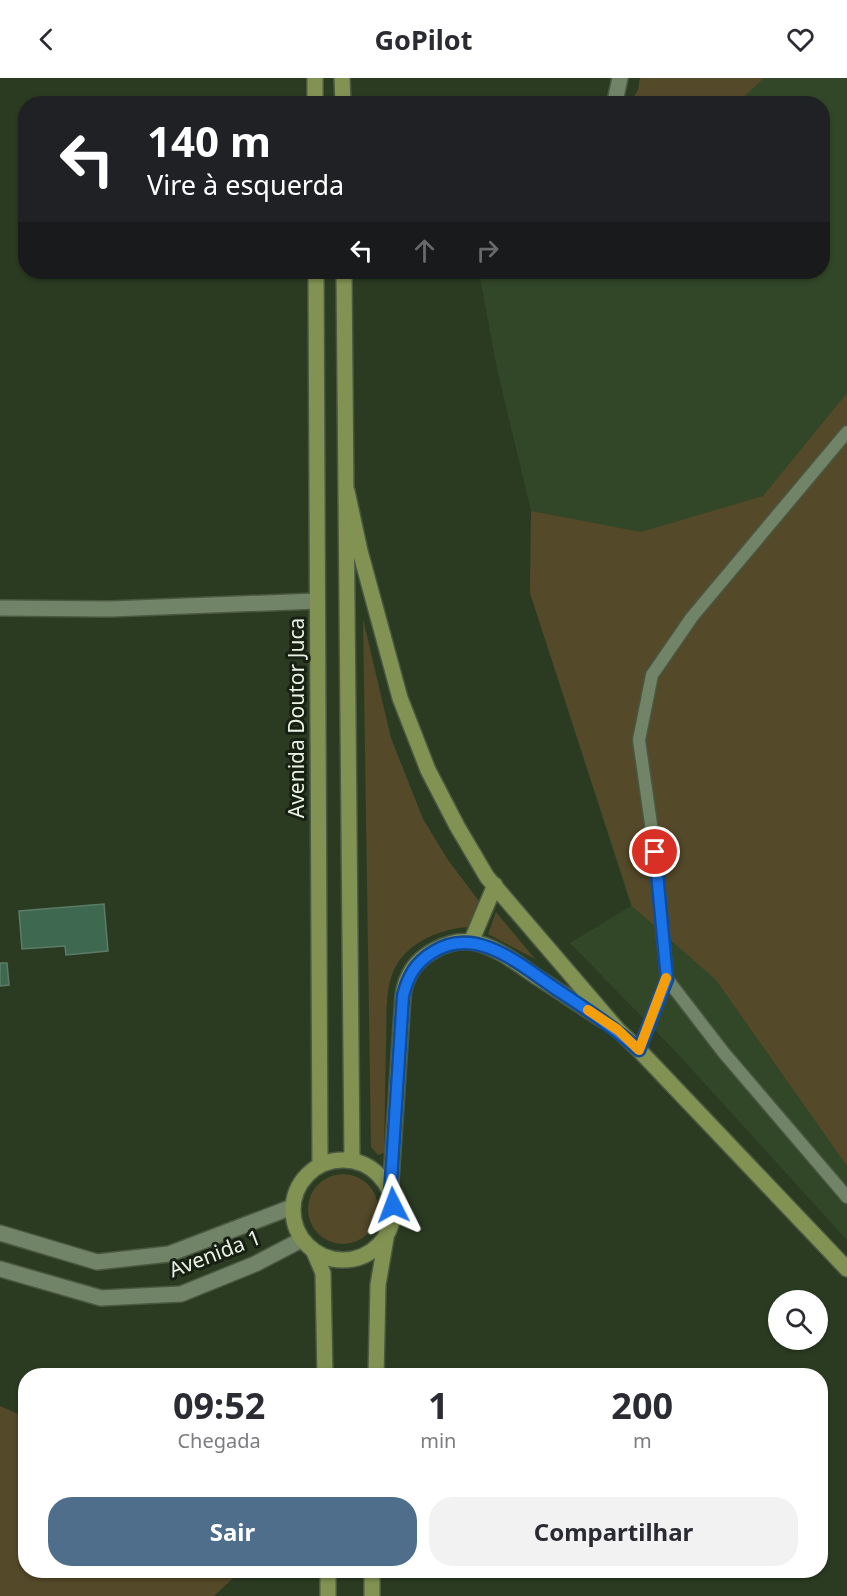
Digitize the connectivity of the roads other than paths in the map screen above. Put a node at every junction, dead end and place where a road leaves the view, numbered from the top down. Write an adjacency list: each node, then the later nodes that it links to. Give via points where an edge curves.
1 (315, 78): 4 (main road)
2 (342, 78): 5 (main road)
3 (619, 80): 6 (street)
4 (315, 96)
5 (343, 96)
6 (614, 96)
7 (316, 279): 11 (main road, Avenida Doutor Juca)
8 (344, 279): 10 (main road)
9 (847, 432): 15 (lane, via 692,617 652,675 639,740)
10 (347, 491): 13 (main road, via 400,698 428,770 457,826); 18 (main road)
11 (317, 601): 12 (street, via 110,609); 19 (main road, Avenida Doutor Juca)
12 (0, 608)
13 (495, 885): 14 (main road); 16 (main road)
14 (471, 942): 16 (main road, via 513,961); 20 (main road, via 440,947 422,959 408,976 403,996)
15 (667, 979): 17 (lane); 21 (lane, via 724,1053)
16 (618, 1030): 17 (main road)
17 (639, 1050): 28 (main road)
18 (352, 1160): 19 (main road); 20 (main road, via 380,1176)
19 (320, 1164): 22 (main road, via 296,1190)
20 (390, 1196): 24 (main road, via 392,1221)
21 (847, 1197)
22 (292, 1207): 23 (street, Avenida 1, via 169,1254 97,1262); 25 (main road)
23 (0, 1233)
24 (386, 1236): 26 (main road, via 376,1249 346,1261 330,1260); 30 (main road, via 378,1285)
25 (301, 1240): 26 (main road); 27 (street, Avenida 1, via 255,1264 181,1294 102,1298)
26 (314, 1252): 29 (main road, via 323,1274)
27 (0, 1269)
28 (847, 1269)
29 (325, 1368)
30 (376, 1368)
31 (328, 1578): 33 (main road)
32 (372, 1578): 34 (main road)
33 (328, 1596)
34 (372, 1596)

